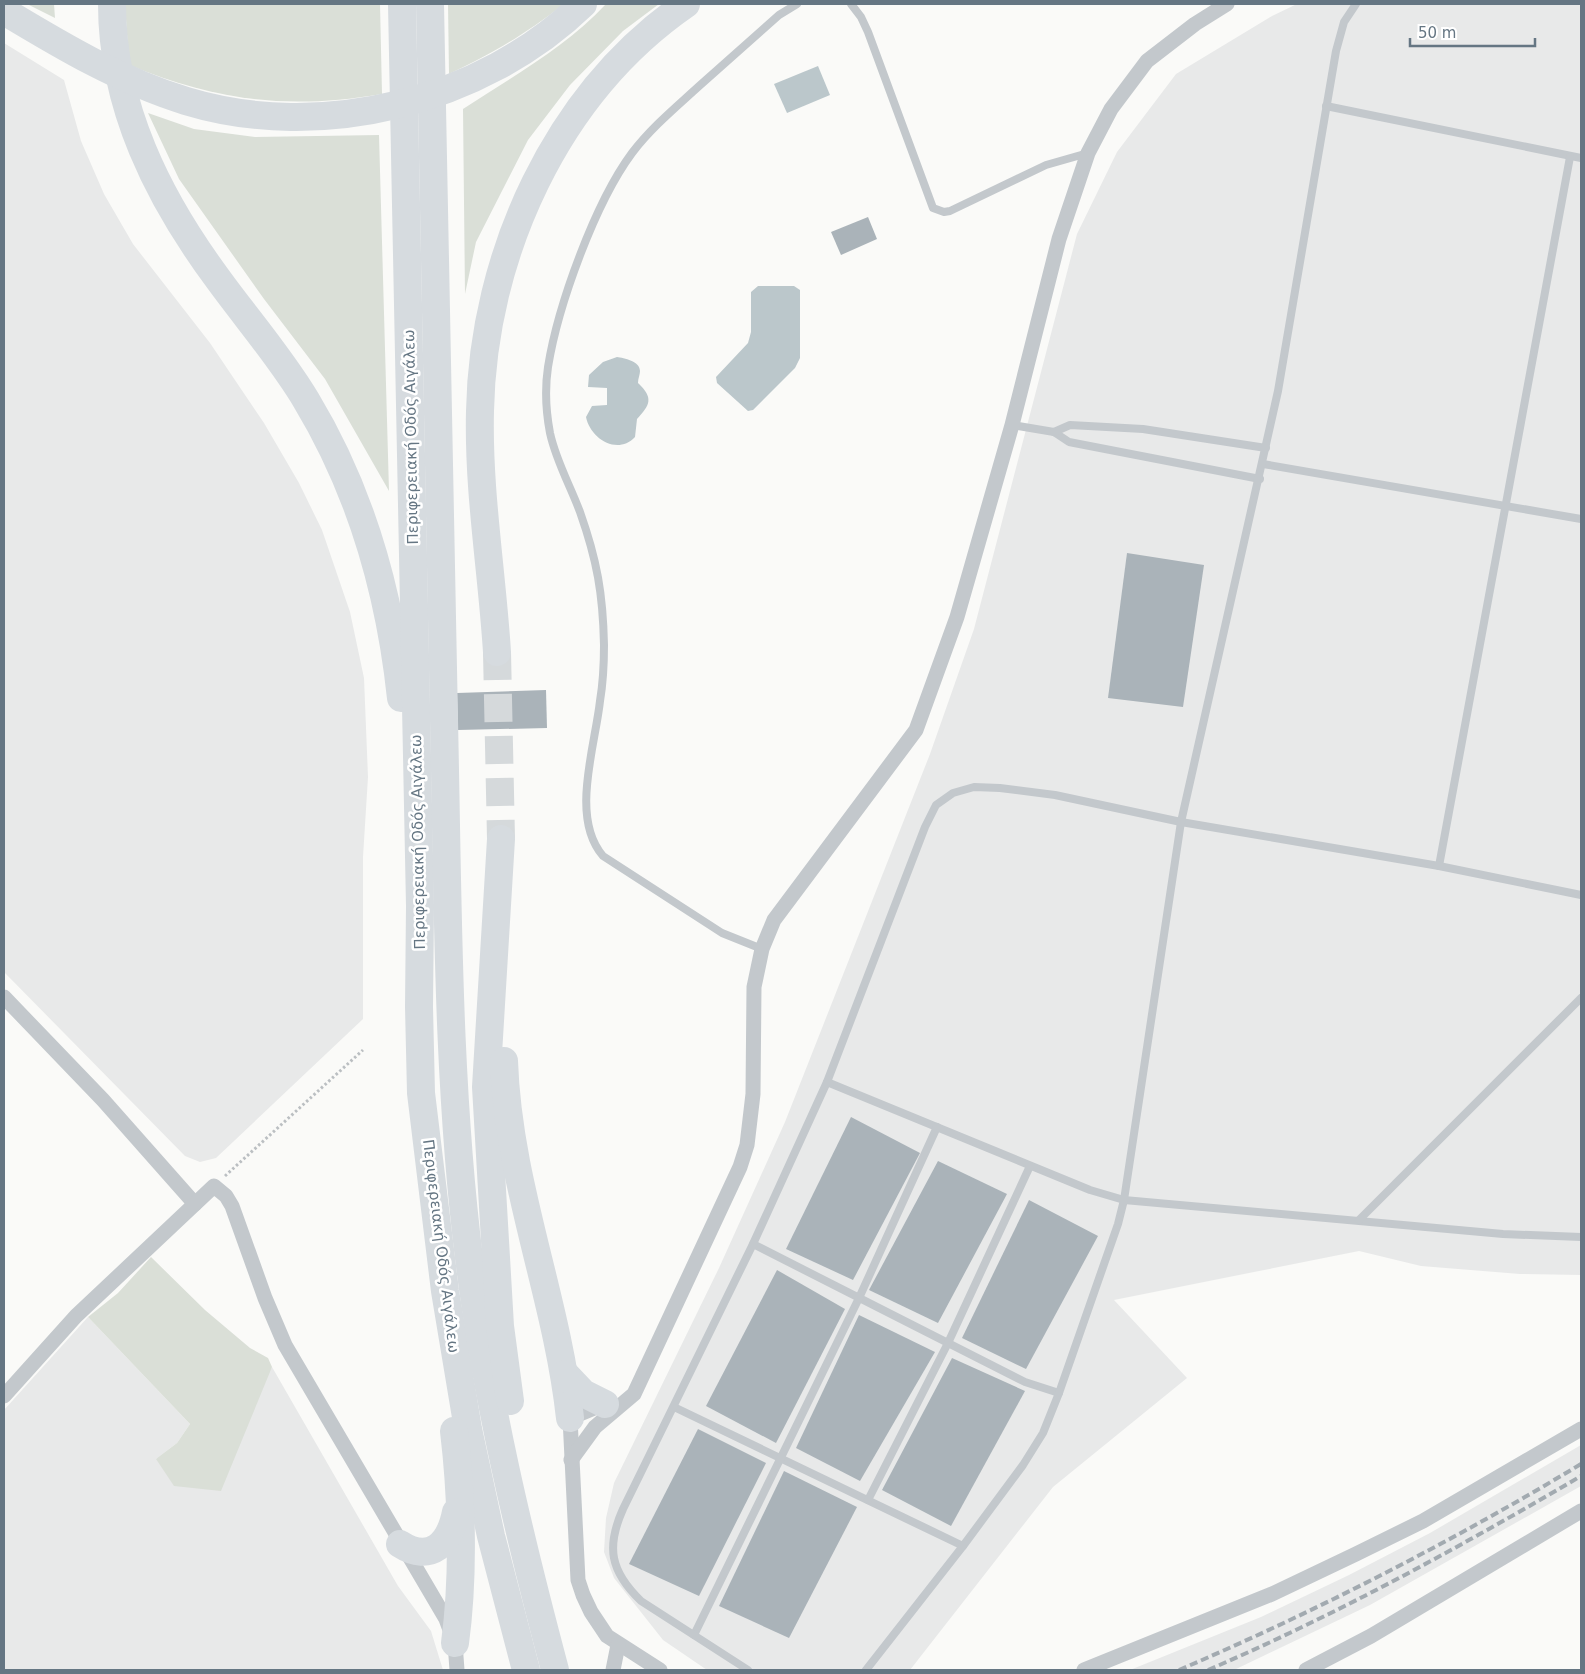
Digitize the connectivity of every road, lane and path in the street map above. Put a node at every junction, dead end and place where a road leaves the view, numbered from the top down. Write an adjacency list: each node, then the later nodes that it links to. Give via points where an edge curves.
1 (112, 4): 28 (highway, via 116,57 123,92 131,121 158,184 196,249 306,398 341,466 369,538 399,678 407,818)
2 (402, 4): 28 (highway, Περιφερειακή Οδός Αιγάλεω)
3 (430, 4): 60 (highway, Περιφερειακή Οδός Αιγάλεω, via 455,1103 461,1186 480,1338)
4 (583, 4): 10 (highway, via 533,45 448,88 403,103 341,114 263,115 186,101 121,76 56,43)
5 (686, 4): 22 (highway, via 640,41 580,109 532,189 498,282 487,339 480,410)
6 (797, 4): 29 (lane, via 779,15 661,120 631,154 604,201 582,252 563,306 548,368 547,399 556,456 592,546 600,577 604,648 586,812 594,846 603,856 722,933)
7 (851, 4): 12 (lane, via 868,32 933,208 950,211 1046,165)
8 (1228, 4): 12 (street, via 1195,24 1147,61 1111,110)
9 (1356, 4): 11 (lane, via 1344,22)
10 (4, 11)
11 (1326, 106): 13 (lane); 17 (lane)
12 (1088, 153): 15 (street, via 1059,239)
13 (1570, 156): 14 (lane); 20 (lane)
14 (1581, 158)
15 (1012, 425): 16 (lane); 29 (street, via 957,617 916,730 774,920)
16 (1054, 432): 17 (lane, via 1070,425 1143,429); 19 (lane, via 1069,442)
17 (1266, 448): 18 (lane)
18 (1263, 464): 19 (lane); 20 (lane)
19 (1260, 479): 23 (lane)
20 (1505, 506): 21 (lane); 25 (lane)
21 (1581, 519)
22 (497, 652)
23 (1181, 822): 25 (lane); 33 (lane, via 1055,795 1000,788 974,787 953,793 936,805); 38 (lane)
24 (501, 839): 26 (highway)
25 (1439, 866): 27 (lane)
26 (499, 889): 45 (highway, via 505,1090 511,1138); 60 (highway, via 486,1087 500,1326 529,1512)
27 (1581, 895)
28 (420, 906): 37 (highway, Περιφερειακή Οδός Αιγάλεω, via 422,1093)
29 (762, 949): 47 (street, via 754,987 753,1094 747,1145 731,1189)
30 (4, 997): 39 (street, via 103,1100)
31 (1581, 998): 40 (lane)
32 (363, 1050): 36 (path)
33 (827, 1082): 34 (lane); 42 (lane)
34 (937, 1127): 35 (lane); 43 (lane)
35 (1030, 1166): 38 (lane); 44 (lane)
36 (214, 1186): 39 (street); 58 (street, via 232,1206 264,1298 286,1344)
37 (435, 1197): 55 (highway, via 429,1252 451,1402); 65 (highway, Περιφερειακή Οδός Αιγάλεω, via 445,1291 468,1429 491,1536)
38 (1124, 1200): 40 (lane); 46 (lane)
39 (195, 1204): 48 (street, via 76,1316)
40 (1359, 1220): 41 (lane, via 1503,1234)
41 (1581, 1237)
42 (753, 1244): 43 (lane); 50 (lane)
43 (858, 1298): 44 (lane); 53 (lane)
44 (948, 1343): 46 (lane, via 1025,1382); 56 (lane)
45 (565, 1374): 49 (highway, via 584,1393); 51 (highway)
46 (1059, 1393): 59 (lane, via 1043,1433 1023,1465)
47 (634, 1394): 49 (street); 54 (street, via 595,1427)
48 (4, 1396)
49 (605, 1404): 51 (street)
50 (674, 1407): 53 (lane); 61 (lane, via 623,1509 612,1541 618,1573 628,1589)
51 (570, 1418): 54 (street)
52 (1581, 1429): 71 (street, via 1423,1521 1356,1554 1272,1594)
53 (782, 1458): 56 (lane); 61 (lane)
54 (572, 1460): 63 (street, via 578,1580 591,1612 607,1636)
55 (458, 1498): 58 (highway, via 450,1532 444,1542 422,1552); 62 (highway)
56 (868, 1500): 59 (lane)
57 (1581, 1511): 72 (street, via 1371,1636)
58 (400, 1544): 62 (street, via 446,1619)
59 (963, 1546): 70 (lane)
60 (532, 1584): 66 (highway, Περιφερειακή Οδός Αιγάλεω)
61 (694, 1636): 69 (lane)
62 (455, 1643): 64 (street)
63 (618, 1645): 67 (street); 68 (street)
64 (458, 1670)
65 (526, 1670)
66 (555, 1670)
67 (613, 1670)
68 (660, 1670)
69 (748, 1670)
70 (866, 1670)
71 (1084, 1670)
72 (1306, 1670)

